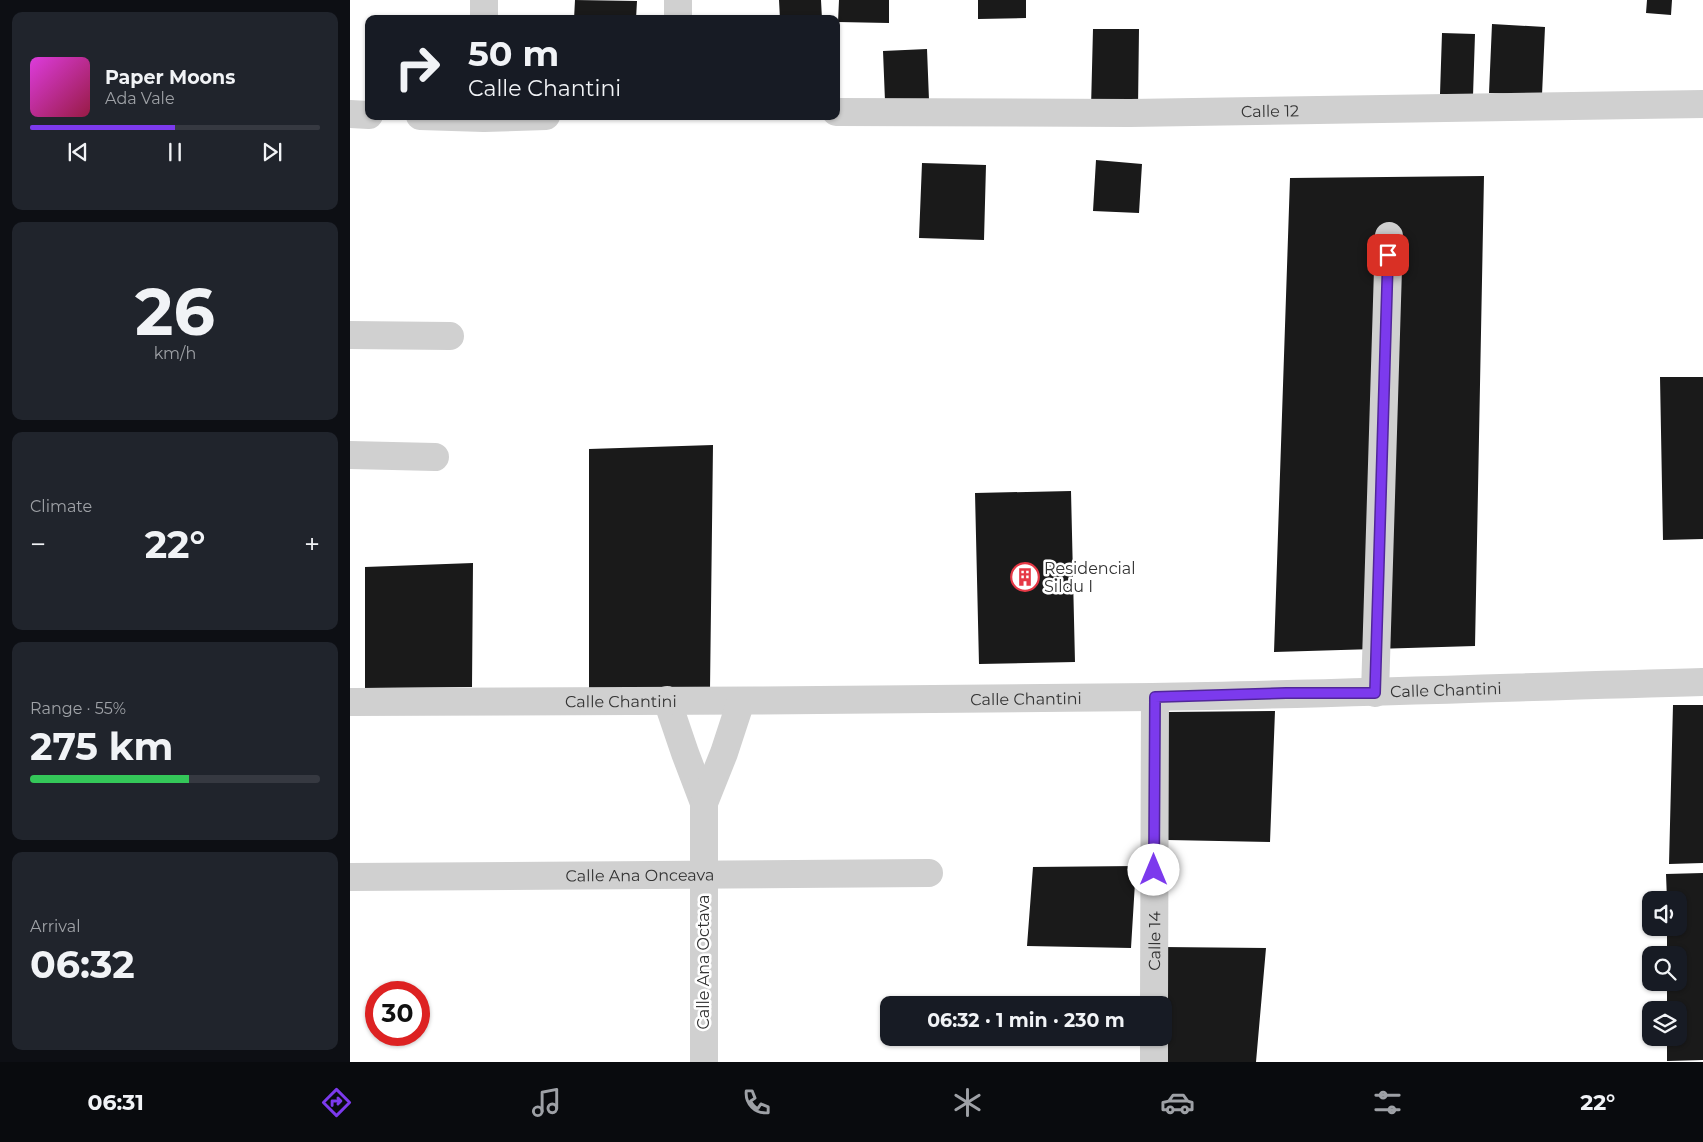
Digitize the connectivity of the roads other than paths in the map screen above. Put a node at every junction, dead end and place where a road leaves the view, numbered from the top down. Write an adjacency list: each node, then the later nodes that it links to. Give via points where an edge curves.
1 (484, 0): 3 (street)
2 (678, 0): 4 (street)
3 (484, 15)
4 (678, 15)
5 (1703, 104): 6 (street, Calle 12, via 1130,113)
6 (840, 112)
7 (350, 114): 8 (street)
8 (365, 115)
9 (1389, 236): 15 (street)
10 (350, 335): 11 (street)
11 (450, 336)
12 (350, 455): 13 (street)
13 (435, 457)
14 (1703, 682): 15 (street, Calle Chantini)
15 (1375, 693): 16 (street, Calle Chantini)
16 (1155, 697): 18 (street, Calle Chantini); 24 (street, Calle 14)
17 (667, 700): 18 (street, Calle Chantini); 19 (street, Calle Chantini); 20 (street, Calle Ana Octava)
18 (741, 701): 20 (street, Calle Ana Octava)
19 (350, 702)
20 (704, 803): 21 (street, Calle Ana Octava)
21 (703, 873): 22 (street, Calle Ana Onceava); 23 (street, Calle Ana Onceava); 26 (street, Calle Ana Octava)
22 (929, 873)
23 (350, 877)
24 (1154, 996)
25 (1154, 1046): 27 (street)
26 (704, 1062)
27 (1154, 1062)

